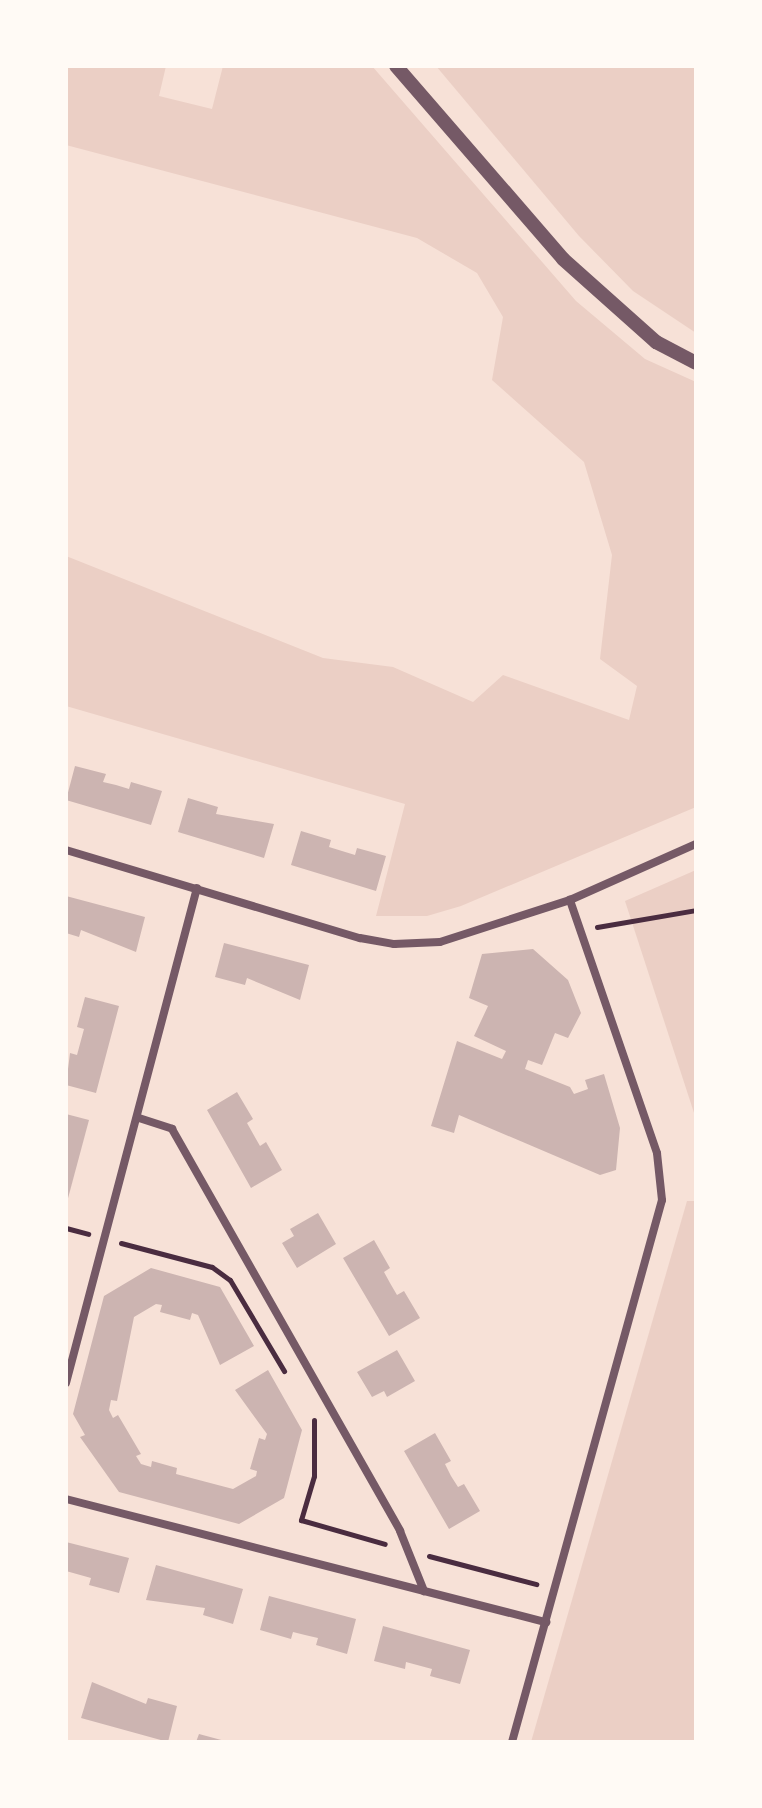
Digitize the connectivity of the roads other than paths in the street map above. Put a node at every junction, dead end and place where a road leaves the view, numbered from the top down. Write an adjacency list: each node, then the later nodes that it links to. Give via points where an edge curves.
1 (396, 66): 2 (street, via 563,259 656,342)
2 (696, 363)
3 (696, 844): 6 (street)
4 (66, 850): 5 (street)
5 (197, 888): 6 (street, via 394,944 440,942); 7 (street)
6 (570, 900): 11 (street, via 653,1138 662,1200)
7 (139, 1118): 8 (street); 10 (street, via 172,1129 411,1551)
8 (66, 1383)
9 (66, 1499): 10 (street)
10 (424, 1591): 11 (street)
11 (546, 1622): 12 (street)
12 (512, 1742)

